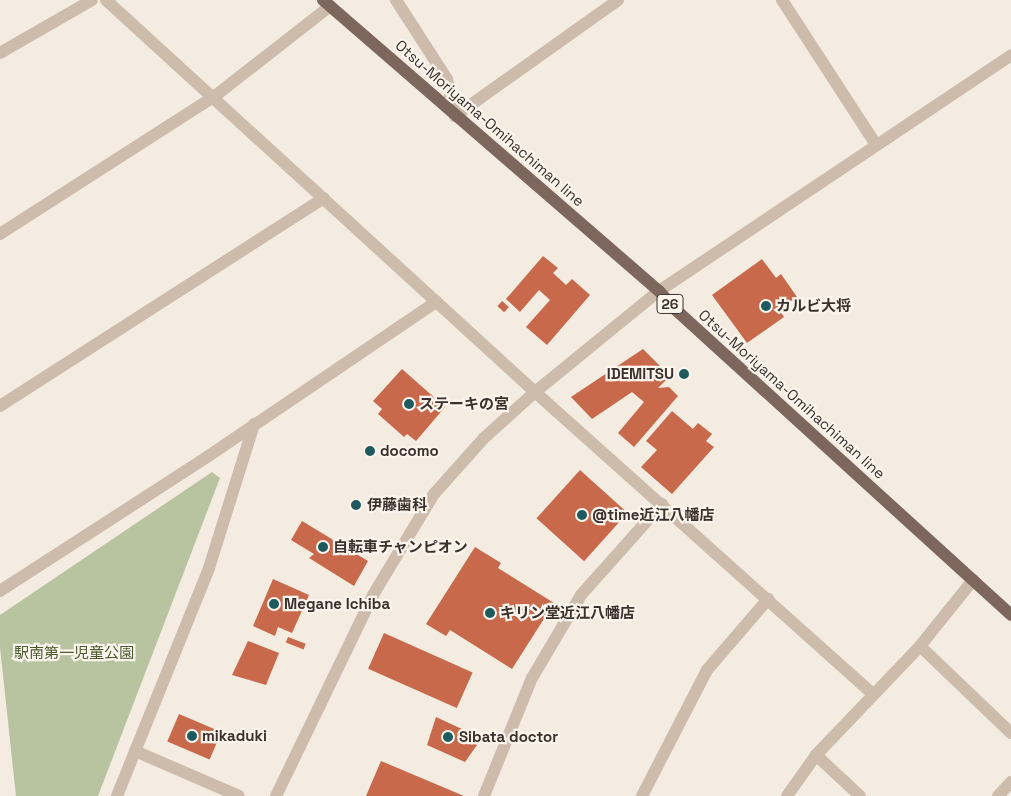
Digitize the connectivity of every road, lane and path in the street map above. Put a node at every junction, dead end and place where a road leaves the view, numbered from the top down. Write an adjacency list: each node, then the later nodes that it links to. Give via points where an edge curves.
1 (92, 0): 7 (street)
2 (106, 0): 9 (street)
3 (396, 0): 10 (street, via 447,79)
4 (618, 0): 10 (street)
5 (782, 0): 11 (street)
6 (327, 3): 9 (street); 10 (main road, Otsu-Moriyama-Omihachiman line / 26)
7 (0, 53)
8 (1011, 55): 11 (street)
9 (215, 96): 12 (street); 13 (street)
10 (455, 116): 14 (main road, Otsu-Moriyama-Omihachiman line / 26)
11 (876, 145): 14 (street)
12 (324, 198): 15 (street); 17 (street)
13 (0, 234)
14 (659, 291): 16 (street); 20 (main road, Otsu-Moriyama-Omihachiman line / 26)
15 (436, 302): 16 (street); 18 (street)
16 (535, 392): 19 (street); 33 (street, via 484,438 434,494 373,595)
17 (0, 406)
18 (254, 424): 21 (street); 27 (street, via 209,568)
19 (662, 504): 22 (street); 30 (street, via 581,595 532,678)
20 (973, 580): 23 (main road, Otsu-Moriyama-Omihachiman line / 26); 24 (street)
21 (0, 591)
22 (768, 599): 25 (street); 34 (street, via 707,670)
23 (1011, 616)
24 (920, 646): 25 (street); 26 (street)
25 (872, 693): 28 (street)
26 (1011, 733)
27 (135, 751): 31 (street); 32 (street)
28 (816, 755): 35 (street); 36 (street)
29 (1011, 782): 37 (street)
30 (489, 795)
31 (117, 796)
32 (239, 796)
33 (276, 796)
34 (642, 796)
35 (787, 796)
36 (860, 796)
37 (998, 796)

